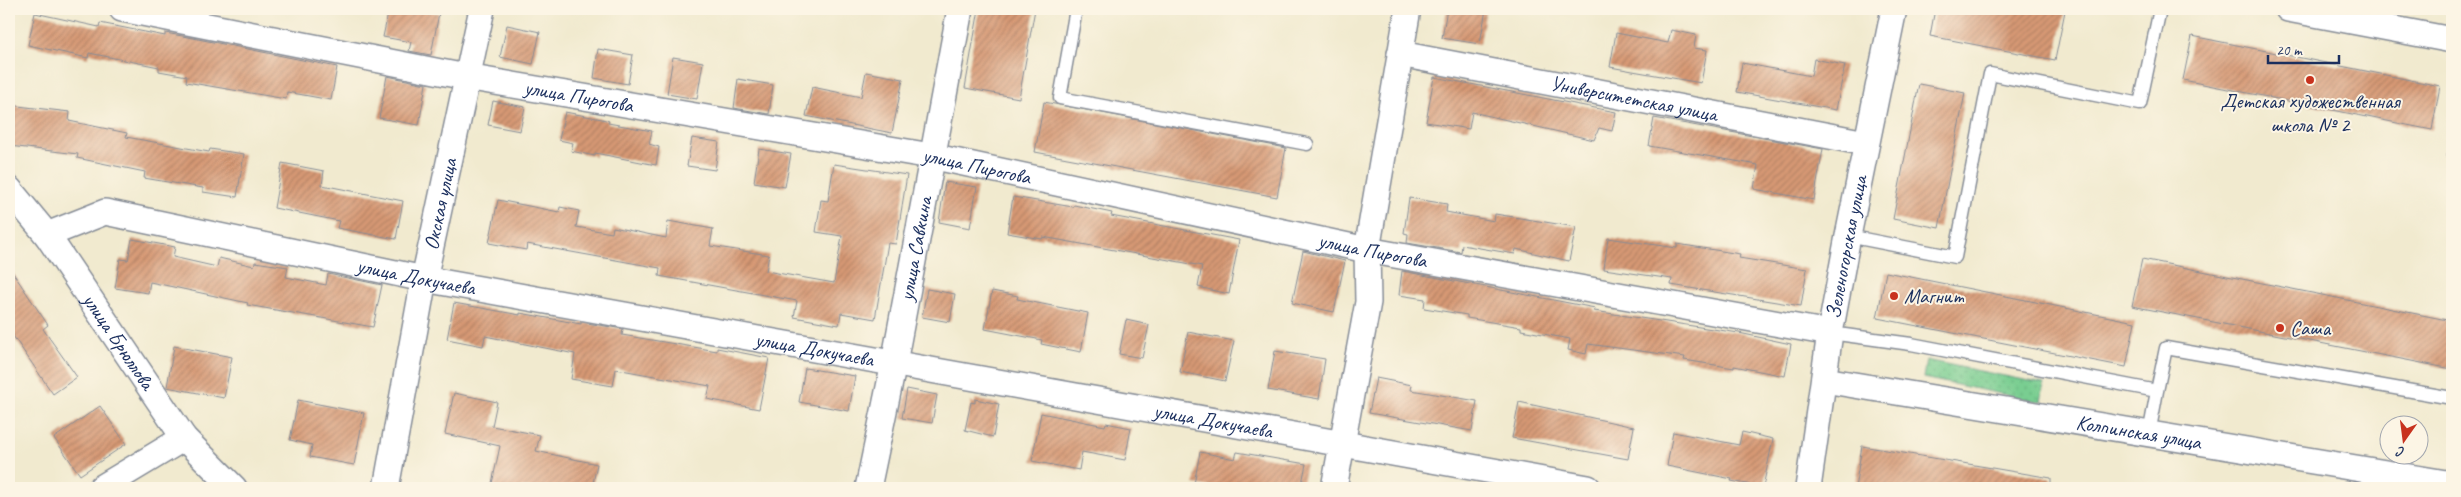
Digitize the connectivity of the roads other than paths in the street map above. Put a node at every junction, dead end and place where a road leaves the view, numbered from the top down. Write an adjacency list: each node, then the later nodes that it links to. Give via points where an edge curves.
1 (122, 9): 12 (street, улица Пирогова)
2 (482, 9): 12 (street, Окская улица)
3 (960, 9): 15 (street, улица Савкина)
4 (1076, 9): 14 (lane, via 1060,98)
5 (1408, 9): 11 (street)
6 (1894, 9): 13 (street, Зеленогорская улица)
7 (2160, 9): 18 (lane, via 2140,104 1990,74 1955,257)
8 (2288, 9): 9 (street)
9 (2351, 15): 10 (street)
10 (2452, 40)
11 (1400, 54): 13 (street, Университетская улица); 19 (street)
12 (466, 77): 15 (street, улица Пирогова); 20 (street, Окская улица)
13 (1866, 143): 18 (street, Зеленогорская улица)
14 (1307, 144)
15 (931, 156): 19 (street, улица Пирогова); 22 (street, улица Савкина)
16 (9, 189): 17 (street, улица Брюллова)
17 (46, 235): 20 (street, улица Докучаева, via 106,212); 27 (street, улица Брюллова)
18 (1848, 236): 21 (street, Зеленогорская улица)
19 (1367, 250): 21 (street, улица Пирогова); 28 (street, via 1368,302)
20 (424, 279): 22 (street, улица Докучаева); 33 (street, Окская улица)
21 (1830, 333): 23 (street, Зеленогорская улица); 24 (lane, via 1911,344)
22 (894, 363): 28 (street, улица Докучаева); 34 (street, улица Савкина)
23 (1824, 380): 26 (street, Колпинская улица); 37 (street, Зеленогорская улица)
24 (2157, 391): 25 (lane, via 2166,348); 26 (lane)
25 (2452, 398)
26 (2149, 434): 29 (street, Колпинская улица)
27 (184, 438): 31 (street); 32 (street, улица Брюллова)
28 (1342, 444): 35 (street); 36 (street, улица Докучаева)
29 (2417, 483): 30 (street, Колпинская улица)
30 (2452, 484)
31 (101, 488)
32 (234, 488)
33 (386, 488)
34 (868, 488)
35 (1334, 488)
36 (1588, 488)
37 (1808, 488)

